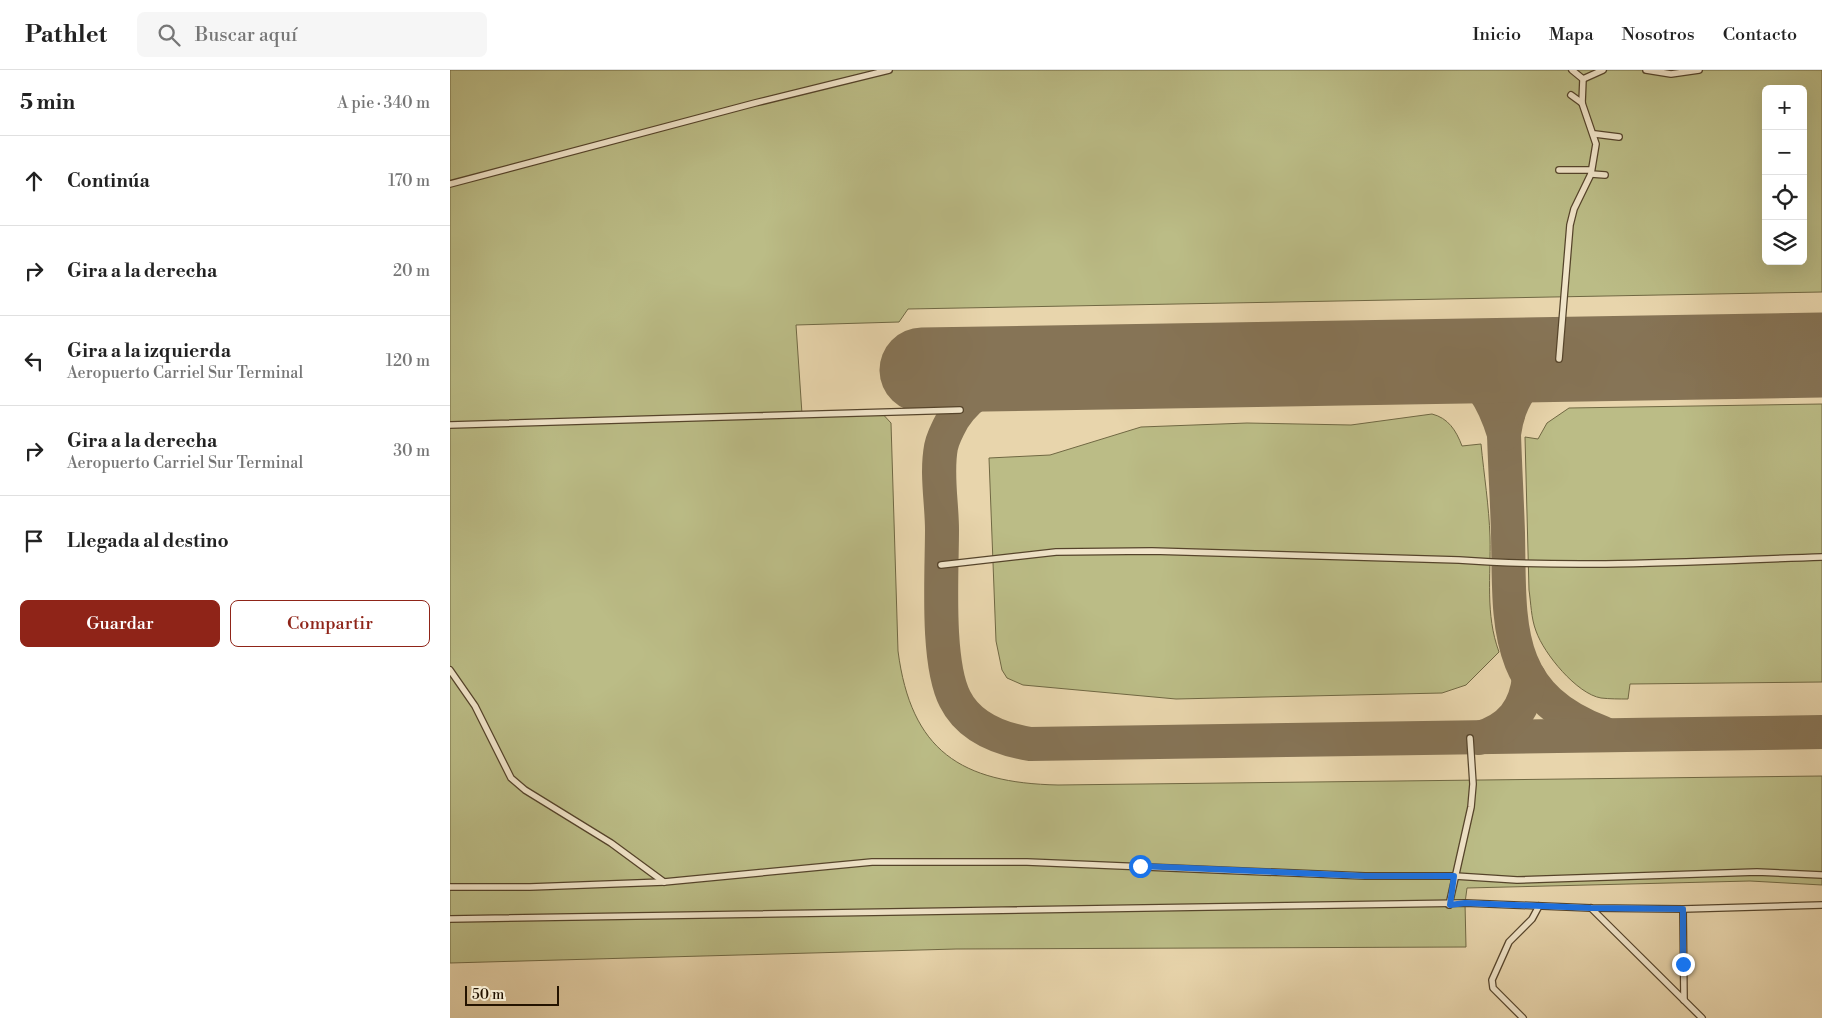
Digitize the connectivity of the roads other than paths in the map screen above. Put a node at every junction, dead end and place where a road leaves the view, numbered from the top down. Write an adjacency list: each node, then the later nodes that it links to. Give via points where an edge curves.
1 (890, 70): 14 (lane)
2 (1572, 70): 6 (lane)
3 (1603, 70): 6 (lane)
4 (1646, 70): 5 (lane, via 1671,74)
5 (1699, 70)
6 (1583, 79): 8 (lane)
7 (1571, 95): 8 (lane)
8 (1582, 103): 9 (lane)
9 (1595, 134): 10 (lane); 12 (lane)
10 (1619, 137)
11 (1559, 170): 12 (lane)
12 (1591, 172): 13 (lane); 15 (lane, via 1570,225)
13 (1605, 175)
14 (450, 184)
15 (1559, 359)
16 (960, 410): 17 (lane)
17 (450, 425)
18 (1822, 557): 19 (lane, via 1508,564 1152,551 1056,552)
19 (941, 565)
20 (450, 670): 24 (lane, via 475,706 511,778)
21 (1470, 738): 23 (lane, via 1471,807)
22 (1822, 875): 23 (lane, via 1757,872 1517,880)
23 (1454, 876): 24 (lane, via 1365,876 1027,862 872,862); 27 (lane)
24 (664, 882): 25 (lane)
25 (450, 888)
26 (1822, 904): 30 (lane)
27 (1450, 905): 28 (lane); 31 (lane)
28 (1539, 906): 29 (lane); 33 (lane, via 1532,919 1509,942 1492,980 1493,988)
29 (1591, 908): 30 (lane); 32 (lane)
30 (1683, 909): 32 (lane)
31 (450, 919)
32 (1684, 1000): 34 (lane)
33 (1523, 1018)
34 (1702, 1018)

